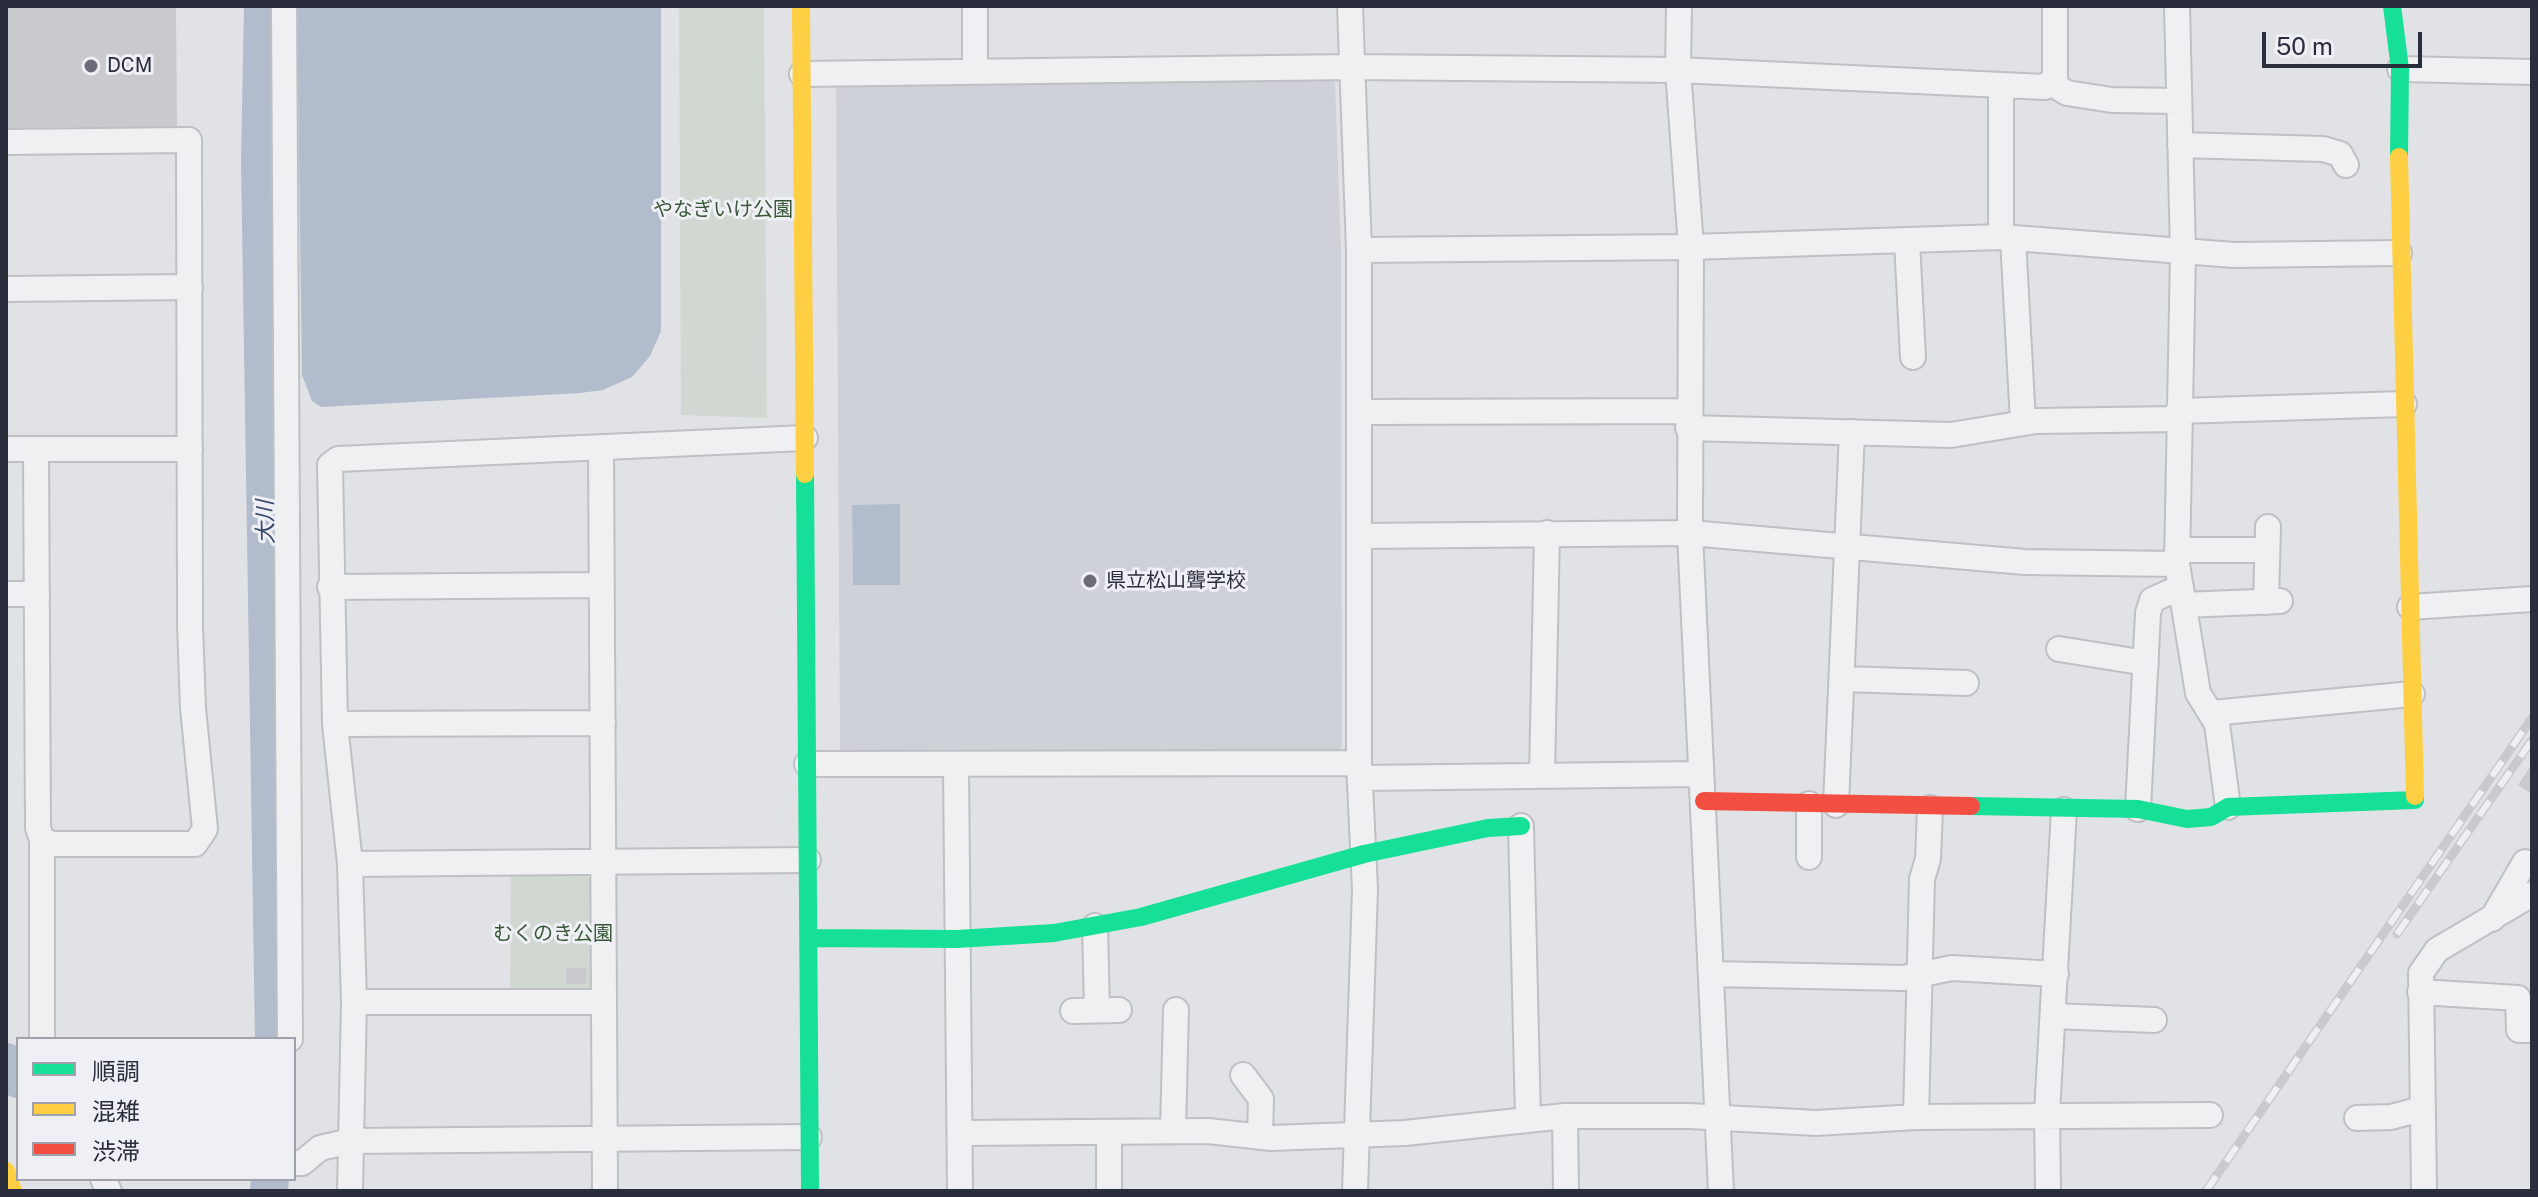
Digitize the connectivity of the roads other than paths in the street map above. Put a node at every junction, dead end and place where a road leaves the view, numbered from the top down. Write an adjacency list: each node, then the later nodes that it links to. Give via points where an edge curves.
1 (284, 6): 97 (street)
2 (801, 6): 14 (street)
3 (975, 6): 12 (street)
4 (1350, 6): 9 (street)
5 (1679, 6): 11 (street)
6 (2055, 6): 15 (street)
7 (2177, 6): 17 (street)
8 (2392, 6): 10 (street)
9 (1352, 67): 11 (street); 12 (street); 24 (street)
10 (2400, 69): 13 (street); 26 (street)
11 (1678, 70): 16 (street); 23 (street)
12 (975, 71): 14 (street)
13 (2532, 72)
14 (802, 74): 36 (street)
15 (2052, 84): 16 (street); 17 (street, via 2067,93 2097,98)
16 (2001, 87): 21 (street)
17 (2179, 101): 19 (street)
18 (6, 142): 27 (street, via 189,140)
19 (2180, 145): 20 (street, via 2323,149 2340,154); 25 (street)
20 (2346, 165)
21 (2007, 238): 22 (street); 25 (street); 34 (street)
22 (1907, 241): 23 (street); 29 (street)
23 (1691, 247): 24 (street); 33 (street)
24 (1359, 250): 31 (street)
25 (2183, 253): 26 (street); 32 (street)
26 (2399, 253): 30 (street)
27 (190, 287): 28 (street); 39 (street)
28 (6, 289)
29 (1913, 357)
30 (2404, 404): 32 (street); 51 (street)
31 (1359, 412): 33 (street); 43 (street)
32 (2178, 415): 34 (street); 45 (street)
33 (1688, 419): 35 (street); 42 (street)
34 (2023, 422): 35 (street, via 1951,435)
35 (1852, 432): 44 (street)
36 (805, 438): 37 (street); 60 (street)
37 (601, 447): 46 (street); 47 (street, via 338,459 330,465)
38 (6, 449): 40 (street)
39 (190, 449): 40 (street); 73 (street, via 190,625 203,837 195,844)
40 (36, 450): 49 (street)
41 (1547, 533): 42 (street); 43 (street); 64 (street)
42 (1690, 533): 44 (street); 63 (street)
43 (1360, 536): 62 (street)
44 (1850, 546): 45 (street); 54 (street)
45 (2180, 576): 45 (street, via 2268,539 2273,602); 53 (street, via 2152,600); 57 (street, via 2198,693)
46 (601, 585): 47 (street); 58 (street)
47 (330, 587): 59 (street)
48 (6, 594): 49 (street)
49 (37, 594): 73 (street)
50 (2532, 599): 51 (street)
51 (2410, 607): 56 (street)
52 (2059, 649): 53 (street)
53 (2146, 663): 70 (street)
54 (1843, 679): 55 (street); 67 (street)
55 (1966, 683)
56 (2412, 694): 57 (street); 68 (street, via 2415,800)
57 (2212, 713): 68 (street)
58 (603, 723): 59 (street); 77 (street)
59 (335, 724): 79 (street)
60 (807, 764): 61 (street); 76 (street)
61 (956, 766): 62 (street); 84 (street)
62 (1360, 771): 64 (street); 74 (street)
63 (1700, 774): 64 (street); 65 (street)
64 (1542, 775)
65 (1704, 801): 66 (street); 85 (street)
66 (1809, 804): 67 (street); 75 (street)
67 (1836, 805): 69 (street)
68 (2228, 807): 70 (street, via 2211,817 2187,819)
69 (1930, 808): 71 (street); 87 (street)
70 (2138, 809): 71 (street)
71 (2064, 810): 86 (street)
72 (1521, 826): 74 (street); 104 (street)
73 (42, 840): 96 (street)
74 (1364, 854): 82 (street); 110 (street)
75 (1809, 857)
76 (808, 860): 77 (street); 83 (street)
77 (604, 862): 79 (street); 90 (street)
78 (2525, 862): 81 (street)
79 (350, 864): 89 (street)
80 (2530, 901): 81 (street)
81 (2492, 919): 88 (street, via 2437,950 2421,973)
82 (1095, 926): 84 (street); 92 (street)
83 (809, 938): 84 (street); 111 (street)
84 (957, 939): 109 (street)
85 (1711, 974): 87 (street); 106 (street)
86 (2056, 974): 87 (street, via 1952,968); 93 (street)
87 (1918, 976): 103 (street)
88 (2420, 992): 95 (street, via 2518,998 2519,1030); 99 (street)
89 (354, 1002): 90 (street); 113 (street)
90 (604, 1002): 114 (street)
91 (1176, 1010): 107 (street)
92 (1096, 1011)
93 (2053, 1016): 94 (street); 100 (street)
94 (2154, 1020)
95 (2532, 1030)
96 (42, 1037)
97 (290, 1037)
98 (1243, 1075): 112 (street, via 1261,1099)
99 (2421, 1109): 105 (street); 127 (street)
100 (2047, 1113): 101 (street); 103 (street); 126 (street)
101 (2210, 1115)
102 (1565, 1116): 104 (street); 106 (street); 124 (street)
103 (1916, 1117): 106 (street, via 1816,1123)
104 (1528, 1118): 110 (street, via 1496,1126)
105 (2357, 1118)
106 (1720, 1120): 125 (street)
107 (1173, 1131): 108 (street); 112 (street)
108 (1109, 1132): 109 (street); 122 (street)
109 (961, 1133): 121 (street)
110 (1358, 1135): 112 (street); 123 (street)
111 (809, 1137): 114 (street); 120 (street)
112 (1260, 1137)
113 (351, 1141): 114 (street); 115 (street, via 320,1148); 118 (street)
114 (605, 1141): 119 (street)
115 (296, 1163)
116 (6, 1171): 117 (street)
117 (13, 1191)
118 (350, 1191)
119 (605, 1191)
120 (810, 1191)
121 (960, 1191)
122 (1109, 1191)
123 (1355, 1191)
124 (1566, 1191)
125 (1721, 1191)
126 (2048, 1191)
127 (2424, 1191)

